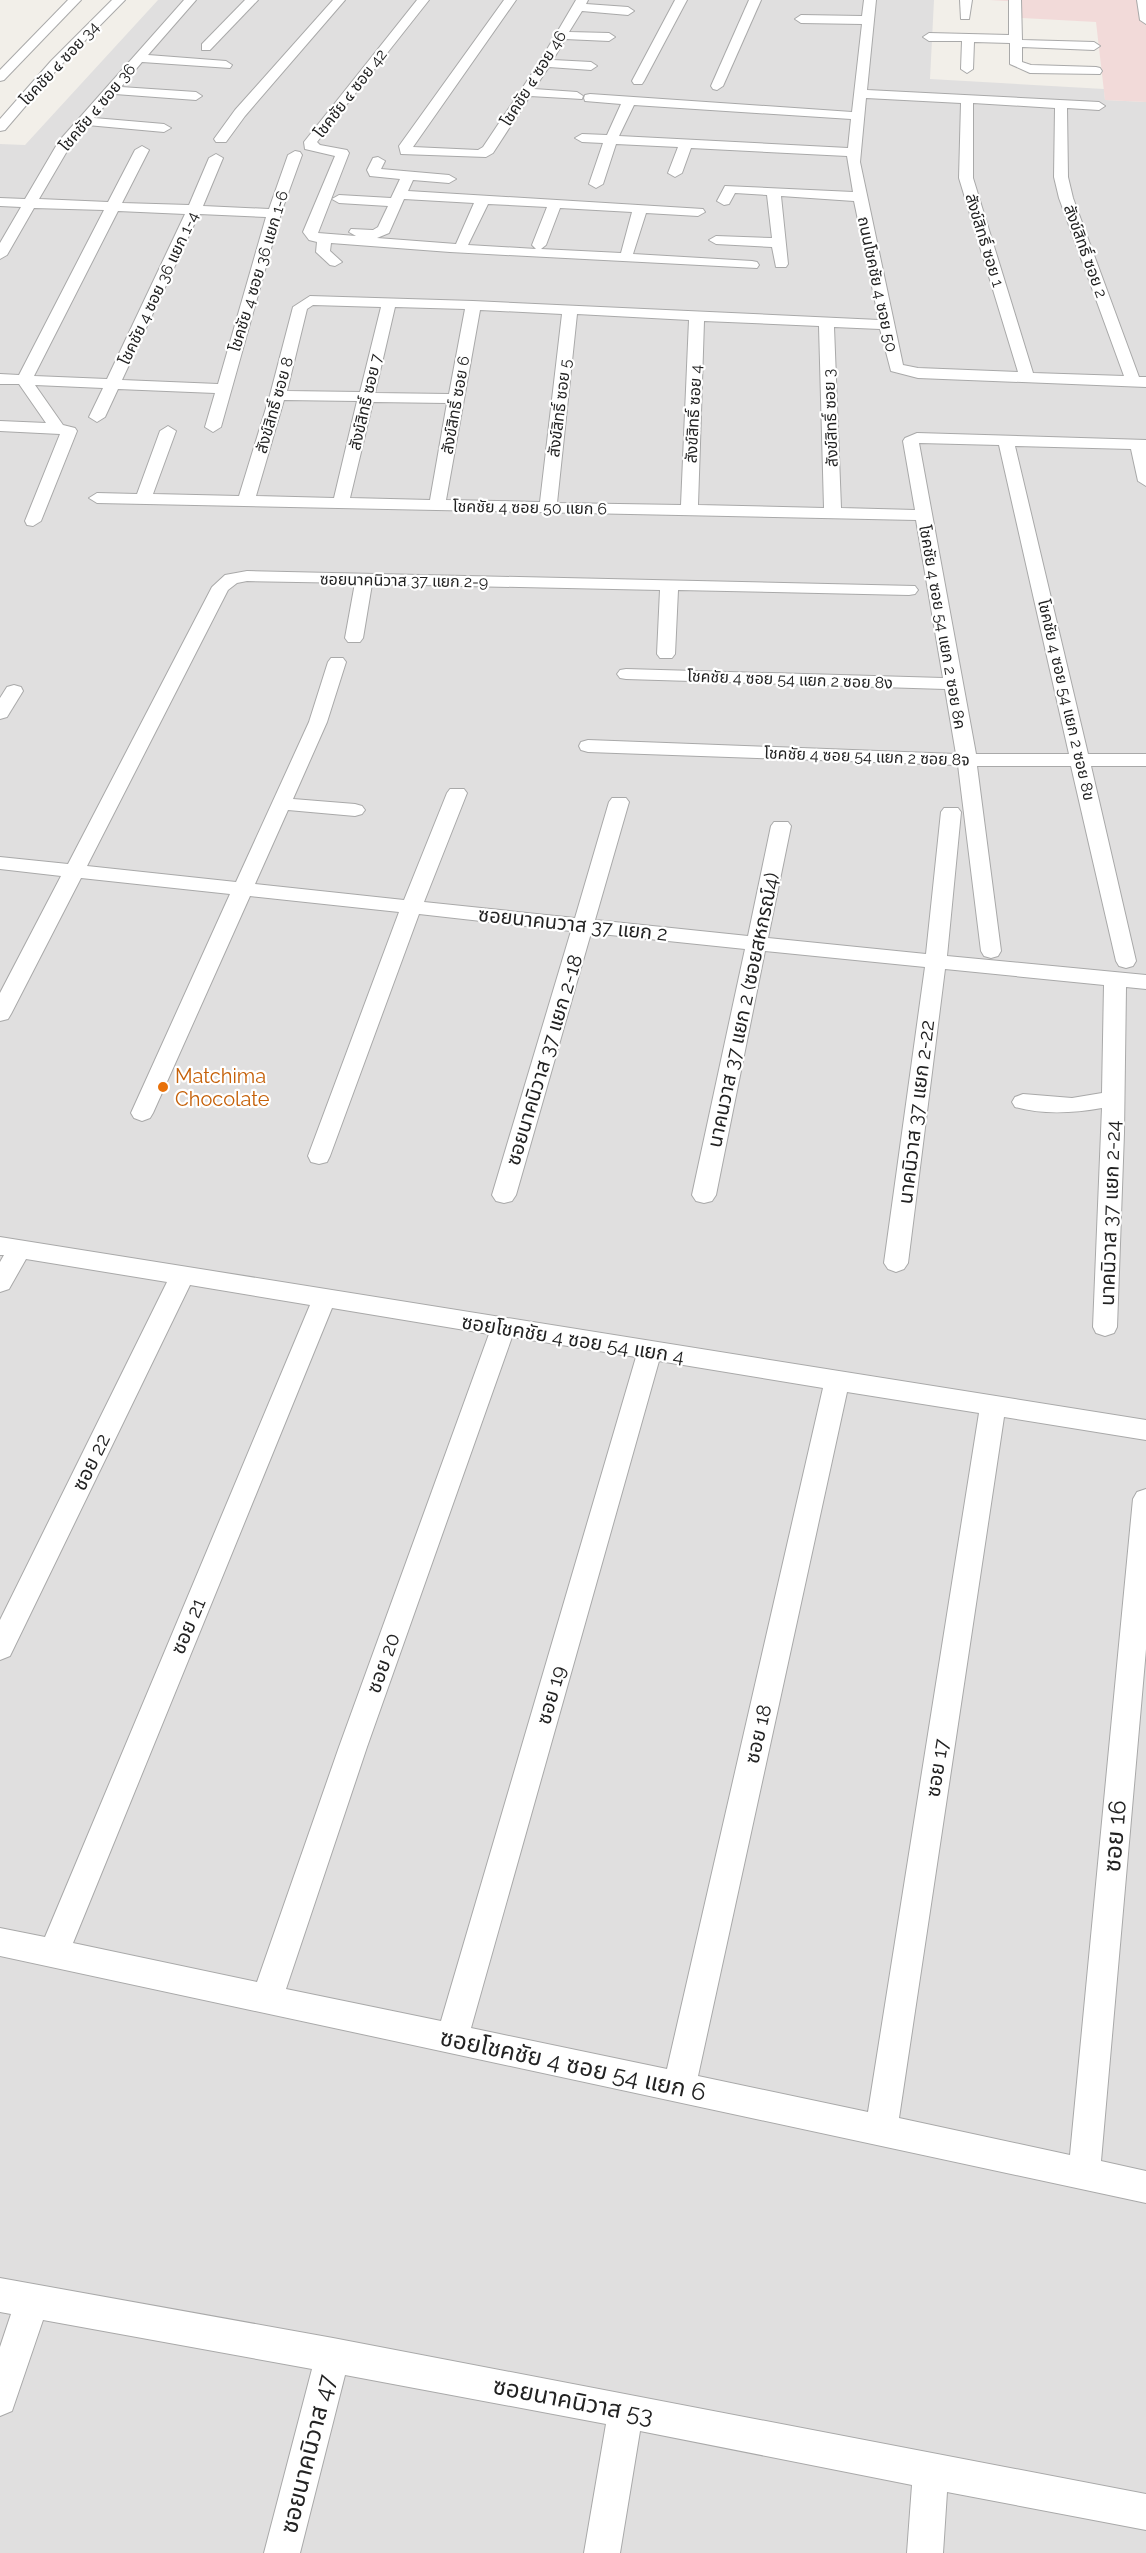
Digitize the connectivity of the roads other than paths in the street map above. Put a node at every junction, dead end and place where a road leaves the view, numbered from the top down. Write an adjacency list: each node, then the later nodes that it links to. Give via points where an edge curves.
1 (75, 0): 28 (street)
2 (119, 0): 48 (street, โชคชัย ๔ ซอย 34)
3 (190, 0): 29 (street, โชคชัย ๔ ซอย 36)
4 (252, 0): 26 (street)
5 (339, 0): 51 (street)
6 (423, 0): 79 (street, โชคชัย ๔ ซอย 42, via 311,142 315,149 342,153 310,232)
7 (510, 0): 39 (street, โชคชัย ๔ ซอย 46, via 406,151 488,150)
8 (681, 0): 36 (street)
9 (755, 0): 37 (street)
10 (870, 0): 18 (street, ถนนโชคชัย 4 ซอย 50)
11 (966, 0): 16 (street)
12 (1015, 0): 24 (street)
13 (1143, 0): 19 (street)
14 (580, 3): 15 (street); 20 (street, โชคชัย ๔ ซอย 46)
15 (628, 11)
16 (965, 16)
17 (801, 19): 18 (street)
18 (868, 20): 40 (street, ถนนโชคชัย 4 ซอย 50)
19 (1146, 20)
20 (561, 35): 21 (street); 30 (street, โชคชัย ๔ ซอย 46)
21 (609, 37)
22 (929, 37): 23 (street)
23 (968, 38): 24 (street); 33 (street)
24 (1016, 41): 25 (street); 34 (street, via 1016,64 1021,68)
25 (1094, 46)
26 (206, 47)
27 (0, 53): 28 (street)
28 (21, 54): 35 (street)
29 (138, 58): 31 (street); 38 (street, โชคชัย ๔ ซอย 36)
30 (545, 63): 32 (street); 39 (street, โชคชัย ๔ ซอย 46)
31 (226, 65)
32 (591, 66)
33 (967, 69)
34 (1096, 71)
35 (0, 77)
36 (638, 81)
37 (717, 86)
38 (111, 90): 41 (street); 47 (street, โชคชัย ๔ ซอย 36)
39 (525, 92): 43 (street)
40 (861, 94): 42 (street); 46 (street, ถนนโชคชัย 4 ซอย 50)
41 (196, 96)
42 (967, 99): 44 (street); 95 (street, สังข์สิทธิ์ ซอย 1, via 968,184)
43 (629, 101): 46 (street); 52 (street)
44 (1061, 105): 45 (street); 98 (street, สังข์สิทธิ์ ซอย 2, via 1061,177 1066,198)
45 (1099, 106)
46 (858, 116): 56 (street, ถนนโชคชัย 4 ซอย 50)
47 (83, 121): 49 (street); 71 (street, โชคชัย ๔ ซอย 36, via 64,144)
48 (0, 127)
49 (164, 128)
50 (582, 138): 52 (street)
51 (221, 139)
52 (611, 140): 53 (street); 64 (street)
53 (686, 143): 54 (street); 61 (street)
54 (768, 148): 56 (street); 60 (street)
55 (142, 150): 74 (street)
56 (852, 152): 66 (street, ถนนโชคชัย 4 ซอย 50)
57 (295, 155): 77 (street, โชคชัย 4 ซอย 36 แยก 1-6)
58 (216, 158): 76 (street, โชคชัย 4 ซอย 36 แยก 1-4)
59 (378, 161): 62 (street, via 375,173)
60 (762, 164)
61 (675, 173)
62 (408, 176): 63 (street); 68 (street)
63 (449, 179)
64 (596, 184)
65 (774, 192): 66 (street); 73 (street, via 730,189); 82 (street)
66 (860, 197): 94 (street, ถนนโชคชัย 4 ซอย 50)
67 (339, 199): 68 (street)
68 (398, 199): 69 (street); 79 (street, via 381,232)
69 (483, 200): 72 (street); 81 (street)
70 (0, 202): 71 (street)
71 (29, 203): 74 (street); 85 (street, โชคชัย ๔ ซอย 36)
72 (555, 204): 75 (street); 83 (street)
73 (715, 204): 75 (street); 78 (street)
74 (113, 206): 76 (street); 97 (street)
75 (640, 209): 84 (street)
76 (194, 210): 77 (street); 99 (street, โชคชัย 4 ซอย 36 แยก 1-4)
77 (274, 213): 100 (street, โชคชัย 4 ซอย 36 แยก 1-6)
78 (713, 217)
79 (320, 235): 86 (street, via 323,252); 88 (street, via 461,249)
80 (717, 240): 82 (street)
81 (462, 243)
82 (779, 243): 87 (street)
83 (538, 245)
84 (627, 252)
85 (0, 255)
86 (335, 262)
87 (782, 264)
88 (752, 265)
89 (389, 302): 90 (street); 101 (street, สังข์สิทธิ์ ซอย 8, via 310,300 300,308); 102 (street, สังข์สิทธิ์ ซอย 7)
90 (474, 305): 91 (street); 103 (street, สังข์สิทธิ์ ซอย 6)
91 (570, 310): 92 (street); 117 (street, สังข์สิทธิ์ ซอย 5)
92 (697, 317): 93 (street); 118 (street, สังข์สิทธิ์ ซอย 4)
93 (826, 323): 94 (street); 119 (street, สังข์สิทธิ์ ซอย 3)
94 (887, 326): 95 (street, ถนนโชคชัย 4 ซอย 50, via 895,365 902,371)
95 (1027, 377): 98 (street, ถนนโชคชัย 4 ซอย 50)
96 (0, 379): 97 (street)
97 (24, 380): 99 (street); 107 (street)
98 (1140, 381)
99 (114, 385): 100 (street); 104 (street, โชคชัย 4 ซอย 36 แยก 1-4)
100 (224, 389): 106 (street, โชคชัย 4 ซอย 36 แยก 1-6)
101 (278, 395): 102 (street); 114 (street, สังข์สิทธิ์ ซอย 8)
102 (365, 398): 103 (street); 115 (street, สังข์สิทธิ์ ซอย 7)
103 (456, 399): 116 (street, สังข์สิทธิ์ ซอย 6)
104 (97, 417)
105 (0, 426): 107 (street)
106 (213, 427)
107 (57, 428): 121 (street, via 69,431 69,436)
108 (168, 430): 113 (street)
109 (1006, 440): 110 (street); 129 (street, โชคชัย 4 ซอย 54 แยก 2 ซอย 8ค, via 911,441); 134 (street, โชคชัย 4 ซอย 54 แยก 2 ซอย 8ข)
110 (1142, 444): 111 (street)
111 (1146, 481)
112 (97, 498): 113 (street, โชคชัย 4 ซอย 50 แยก 6)
113 (143, 499): 114 (street, โชคชัย 4 ซอย 50 แยก 6)
114 (246, 501): 115 (street, โชคชัย 4 ซอย 50 แยก 6)
115 (341, 503): 116 (street, โชคชัย 4 ซอย 50 แยก 6)
116 (437, 505): 117 (street, โชคชัย 4 ซอย 50 แยก 6)
117 (548, 507): 118 (street, โชคชัย 4 ซอย 50 แยก 6)
118 (689, 510): 119 (street, โชคชัย 4 ซอย 50 แยก 6)
119 (833, 513): 120 (street, โชคชัย 4 ซอย 50 แยก 6)
120 (917, 515)
121 (33, 521)
122 (364, 579): 123 (street, ซอยนาคนิวาส 37 แยก 2-9); 125 (street); 143 (street, ซอยนาคนิวาส 37 แยก 2-9, via 247,576 234,572 221,587)
123 (669, 586): 124 (street, ซอยนาคนิวาส 37 แยก 2-9); 126 (street)
124 (909, 590)
125 (354, 638)
126 (666, 654)
127 (337, 662): 138 (street, via 318,722)
128 (626, 674): 129 (street, โชคชัย 4 ซอย 54 แยก 2 ซอย 8ง)
129 (953, 684): 133 (street, โชคชัย 4 ซอย 54 แยก 2 ซอย 8ค)
130 (14, 691): 131 (street)
131 (0, 712)
132 (588, 746): 133 (street, โชคชัย 4 ซอย 54 แยก 2 ซอย 8จ)
133 (967, 760): 134 (street, โชคชัย 4 ซอย 54 แยก 2 ซอย 8จ); 148 (street, โชคชัย 4 ซอย 54 แยก 2 ซอย 8ค)
134 (1081, 760): 135 (street, โชคชัย 4 ซอย 54 แยก 2 ซอย 8จ); 150 (street, โชคชัย 4 ซอย 54 แยก 2 ซอย 8ข)
135 (1146, 760)
136 (457, 793): 145 (street)
137 (619, 802): 146 (street, ซอยนาคนิวาส 37 แยก 2-18)
138 (281, 804): 139 (street); 144 (street)
139 (356, 810)
140 (951, 812): 149 (street, นาคนิวาส 37 แยก 2-22)
141 (782, 826): 147 (street, นาคนวาส 37 แยก 2 (ซอยสหกรณ์4))
142 (0, 863): 143 (street, ซอยนาคนวาส 37 แยก 2)
143 (76, 871): 144 (street, ซอยนาคนวาส 37 แยก 2); 152 (street, ซอยนาคนิวาส 37 แยก 2-9)
144 (243, 888): 145 (street, ซอยนาคนวาส 37 แยก 2); 155 (street)
145 (412, 906): 146 (street, ซอยนาคนวาส 37 แยก 2); 156 (street)
146 (584, 926): 147 (street, ซอยนาคนวาส 37 แยก 2); 157 (street, ซอยนาคนิวาส 37 แยก 2-18)
147 (758, 944): 149 (street, ซอยนาคนวาส 37 แยก 2); 158 (street, นาคนวาส 37 แยก 2 (ซอยสหกรณ์4))
148 (991, 951)
149 (936, 960): 150 (street, ซอยนาคนวาส 37 แยก 2); 160 (street, นาคนิวาส 37 แยก 2-22)
150 (1121, 970): 151 (street, ซอยนาคนวาส 37 แยก 2); 153 (street, นาคนิวาส 37 แยก 2-24)
151 (1146, 982)
152 (0, 1014)
153 (1113, 1099): 154 (street, นาคนิวาส 37 แยก 2-24, via 1072,1106); 164 (street, นาคนิวาส 37 แยก 2-24)
154 (1023, 1102)
155 (142, 1113)
156 (319, 1156)
157 (504, 1195)
158 (704, 1195)
159 (10, 1248): 161 (street, ซอยโชคชัย 4 ซอย 54 แยก 4); 162 (street)
160 (896, 1263)
161 (182, 1276): 163 (street, ซอยโชคชัย 4 ซอย 54 แยก 4); 171 (street, ซอย 22)
162 (0, 1283)
163 (324, 1299): 165 (street, ซอยโชคชัย 4 ซอย 54 แยก 4); 173 (street, ซอย 21)
164 (1105, 1327)
165 (503, 1328): 166 (street, ซอยโชคชัย 4 ซอย 54 แยก 4); 174 (street, ซอย 20)
166 (650, 1351): 167 (street, ซอยโชคชัย 4 ซอย 54 แยก 4); 175 (street, ซอย 19)
167 (837, 1380): 168 (street, ซอยโชคชัย 4 ซอย 54 แยก 4); 176 (street, ซอย 18)
168 (993, 1407): 169 (street, ซอยโชคชัย 4 ซอย 54 แยก 4); 177 (street, ซอย 17)
169 (1146, 1430)
170 (1146, 1499): 178 (street, ซอย 16)
171 (0, 1648)
172 (0, 1942): 173 (street, ซอยโชคชัย 4 ซอย 54 แยก 6)
173 (53, 1954): 174 (street, ซอยโชคชัย 4 ซอย 54 แยก 6)
174 (267, 1999): 175 (street, ซอยโชคชัย 4 ซอย 54 แยก 6)
175 (452, 2038): 176 (street, ซอยโชคชัย 4 ซอย 54 แยก 6)
176 (679, 2088): 177 (street, ซอยโชคชัย 4 ซอย 54 แยก 6)
177 (881, 2130): 178 (street, ซอยโชคชัย 4 ซอย 54 แยก 6)
178 (1084, 2174): 179 (street, ซอยโชคชัย 4 ซอย 54 แยก 6)
179 (1146, 2187)
180 (16, 2298): 181 (street, ซอยนาคนิวาส 53); 182 (street)
181 (333, 2355): 183 (street, ซอยนาคนิวาส 53); 186 (street, ซอยนาคนิวาส 47)
182 (0, 2399)
183 (626, 2411): 184 (street, ซอยนาคนิวาส 53); 187 (street)
184 (932, 2473): 185 (street, ซอยนาคนิวาส 53); 188 (street)
185 (1146, 2512)
186 (282, 2553)
187 (602, 2553)
188 (925, 2553)

